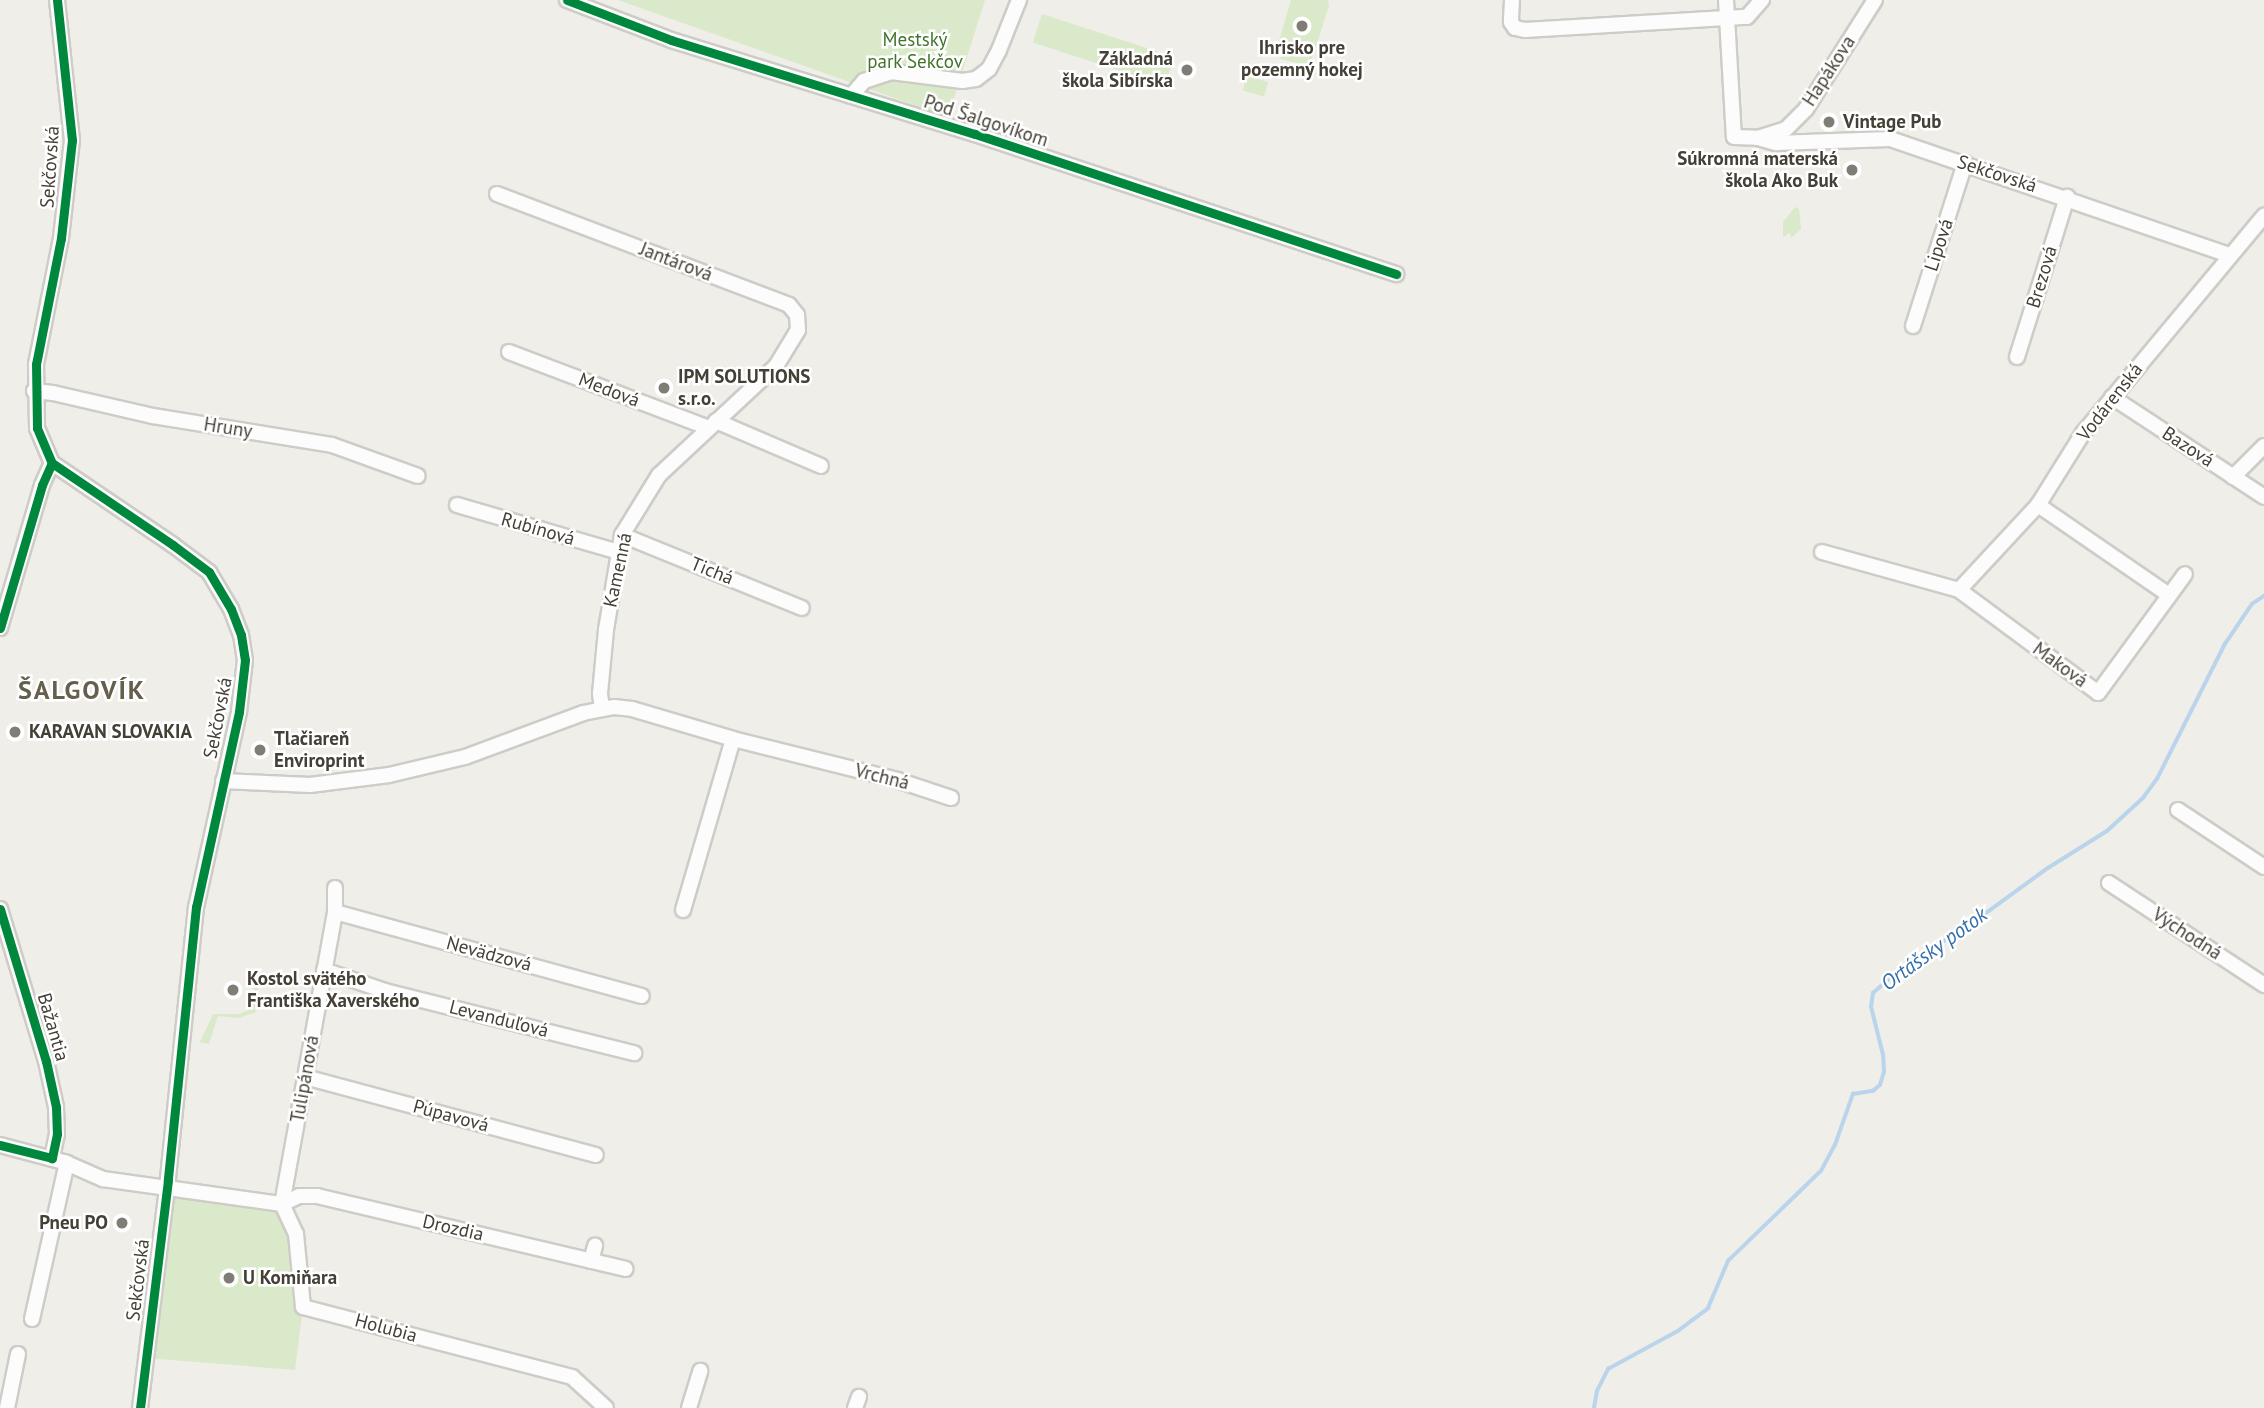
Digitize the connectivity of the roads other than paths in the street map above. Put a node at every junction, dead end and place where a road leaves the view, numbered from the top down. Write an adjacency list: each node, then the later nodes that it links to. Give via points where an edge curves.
1 (57, 0): 21 (street, Sekčovská, via 72,121 71,158)
2 (567, 0): 9 (street, Pod Šalgovíkom, via 671,40)
3 (1019, 0): 9 (street, via 994,60 976,79 891,72 864,81)
4 (1512, 0): 8 (street, via 1511,22 1520,30)
5 (1726, 0): 8 (street)
6 (1762, 0): 8 (street, via 1747,17)
7 (1875, 0): 10 (street, Hapákova, via 1806,109 1786,129)
8 (1726, 19): 10 (street, Hapákova, via 1734,137)
9 (851, 96): 16 (street, Pod Šalgovíkom)
10 (1758, 138): 11 (street, Sekčovská, via 1776,143 1890,139)
11 (1965, 163): 13 (street, Sekčovská); 17 (street, Lipová)
12 (498, 194): 20 (street, Jantárová, via 789,305 797,315 798,330)
13 (2067, 197): 15 (street, Sekčovská); 19 (street, Brezová)
14 (2262, 221): 15 (street, Vodárenská)
15 (2228, 255): 22 (street, Vodárenská)
16 (1396, 274)
17 (1913, 326)
18 (509, 352): 23 (street, Medová)
19 (2017, 357)
20 (776, 366): 23 (street, Kamenná)
21 (34, 391): 25 (street, Sekčovská, via 37,428); 27 (street, Hruny, via 332,445)
22 (2112, 397): 28 (street, Bazová); 31 (street, Vodárenská, via 2083,433)
23 (713, 424): 26 (street, Medová); 32 (street, Kamenná, via 659,475)
24 (2264, 446): 28 (street)
25 (52, 463): 39 (street, via 41,485); 42 (street, Sekčovská, via 201,564 224,595 241,635 245,660 243,695)
26 (821, 466)
27 (418, 476)
28 (2233, 477): 29 (street, Bazová)
29 (2264, 497)
30 (457, 505): 34 (street, Rubínová)
31 (2038, 505): 36 (street, Vodárenská); 37 (street)
32 (622, 535): 34 (street, Kamenná); 38 (street, Tichá)
33 (1822, 551): 36 (street)
34 (619, 552): 40 (street, Kamenná, via 601,677)
35 (2185, 574): 37 (street, Maková)
36 (1959, 590): 37 (street, Maková, via 2098,693)
37 (2169, 595)
38 (802, 608)
39 (0, 628)
40 (603, 708): 41 (street, via 632,709); 42 (street, via 465,757 389,775 310,785)
41 (733, 739): 43 (street, Vrchná); 49 (street)
42 (223, 780): 60 (street, Sekčovská, via 196,907)
43 (951, 798)
44 (2178, 810): 45 (street)
45 (2264, 867)
46 (2109, 883): 52 (street, Východná)
47 (335, 888): 50 (street, Tulipánová)
48 (0, 909): 58 (street, Bažantia, via 56,1107)
49 (684, 911)
50 (335, 912): 51 (street, Tulipánová); 53 (street, Nevädzová)
51 (324, 970): 54 (street, Levanduľová, via 385,992); 55 (street, Tulipánová)
52 (2264, 985)
53 (642, 996)
54 (634, 1053)
55 (305, 1077): 57 (street, Púpavová); 61 (street, Tulipánová)
56 (0, 1145): 58 (street)
57 (596, 1155)
58 (52, 1158): 59 (street)
59 (66, 1163): 60 (street, via 103,1179); 65 (street)
60 (167, 1187): 61 (street); 69 (street, Sekčovská)
61 (282, 1204): 63 (street, Drozdia, via 299,1196 317,1196); 70 (street, Holubia, via 296,1234 303,1307 572,1377)
62 (595, 1246): 63 (street)
63 (591, 1261): 64 (street, Drozdia)
64 (625, 1269)
65 (32, 1319)
66 (18, 1354): 68 (street)
67 (701, 1371): 71 (street)
68 (6, 1408)
69 (140, 1408)
70 (606, 1408)
71 (689, 1408)

